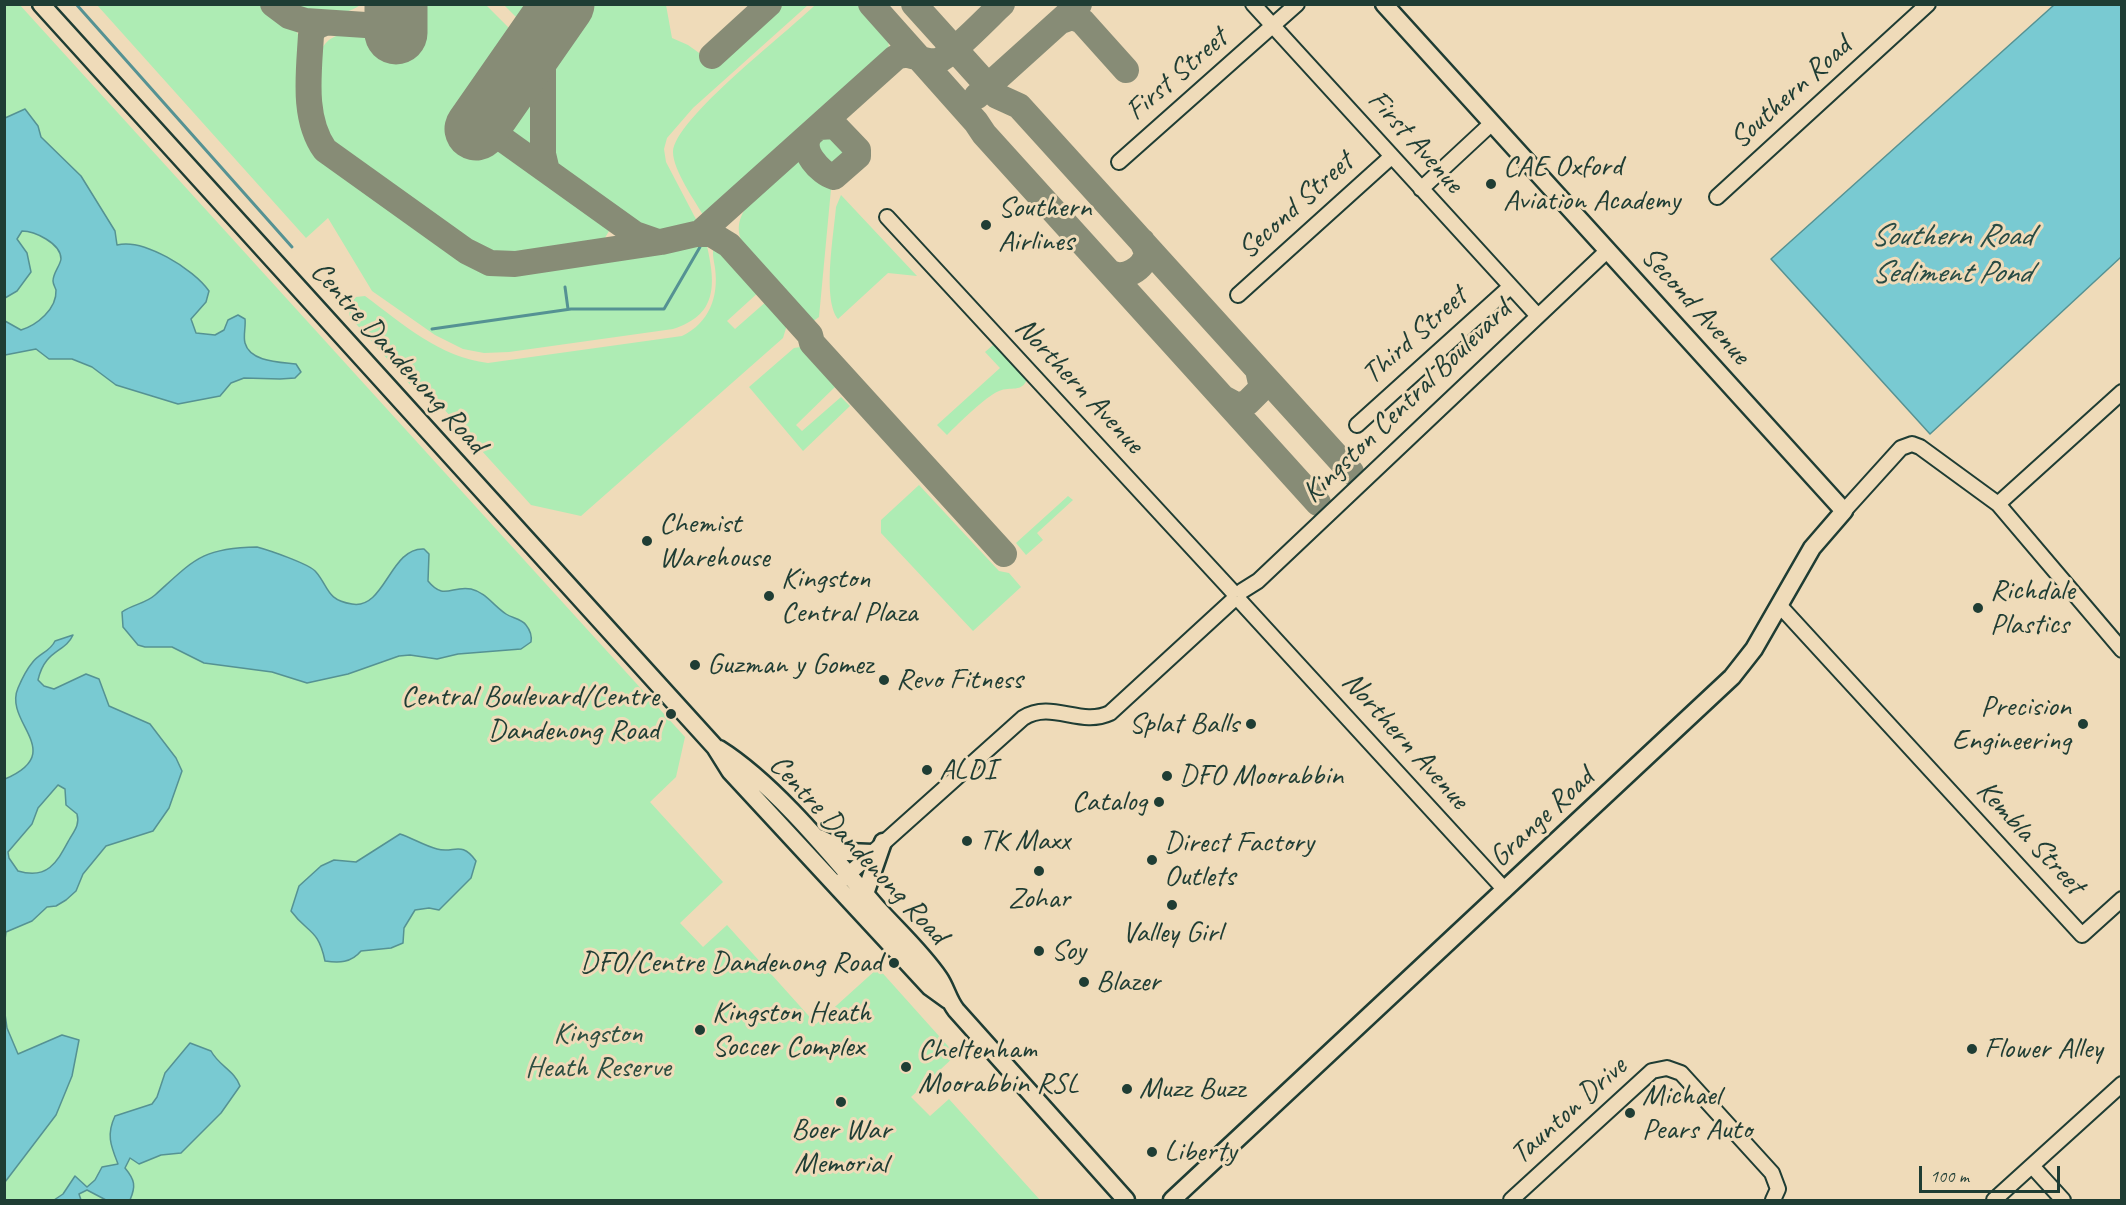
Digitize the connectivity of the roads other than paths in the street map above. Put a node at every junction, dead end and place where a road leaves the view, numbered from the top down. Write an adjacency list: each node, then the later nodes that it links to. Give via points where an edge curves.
1 (41, 4): 24 (main road, Centre Dandenong Road)
2 (1253, 4): 6 (street, First Avenue)
3 (1298, 4): 6 (street, First Street)
4 (1383, 4): 7 (main road, Second Avenue)
5 (1928, 4): 11 (street, Southern Road)
6 (1274, 27): 8 (street, First Avenue); 9 (street, First Street)
7 (1492, 123): 10 (street); 13 (main road, Second Avenue)
8 (1391, 157): 10 (street, First Avenue); 15 (street, Second Street)
9 (1119, 162)
10 (1421, 189): 14 (street, First Avenue)
11 (1717, 198)
12 (887, 217): 21 (street, Northern Avenue)
13 (1608, 250): 16 (street, Kingston Central Boulevard); 20 (main road, Second Avenue)
14 (1510, 287): 16 (street, First Avenue); 18 (street, Third Street)
15 (1238, 295)
16 (1537, 315): 21 (street, Kingston Central Boulevard, via 1258,581)
17 (2121, 392): 19 (street)
18 (1357, 425)
19 (1998, 504): 20 (street, Grange Road, via 1912,444 1901,448); 23 (street)
20 (1844, 511): 22 (main road, Grange Road, via 1812,548)
21 (1236, 596): 26 (street, Kingston Central Boulevard, via 1114,710 1088,718 1047,710 1027,716); 28 (street, Northern Avenue)
22 (1780, 606): 28 (main road, Grange Road, via 1732,677); 30 (street, Kembla Street, via 2082,935)
23 (2119, 640)
24 (715, 747): 25 (main road, Centre Dandenong Road, via 738,761); 27 (main road, Centre Dandenong Road, via 730,771)
25 (808, 832): 26 (main road, via 848,852); 27 (main road, Centre Dandenong Road)
26 (878, 847): 27 (street, Kingston Central Boulevard); 29 (main road)
27 (842, 880): 29 (main road, Centre Dandenong Road); 31 (main road, Centre Dandenong Road, via 930,987)
28 (1505, 891): 35 (main road, Grange Road)
29 (865, 894): 31 (main road, Centre Dandenong Road, via 940,979)
30 (2121, 899)
31 (948, 1000): 34 (main road, Centre Dandenong Road)
32 (2121, 1084): 33 (street)
33 (2032, 1166): 38 (street); 39 (street)
34 (1126, 1200)
35 (1172, 1200)
36 (1511, 1200): 37 (street, Taunton Drive, via 1652,1071 1667,1068 1681,1073 1772,1173 1778,1189)
37 (1773, 1200)
38 (1994, 1200)
39 (2063, 1200)

